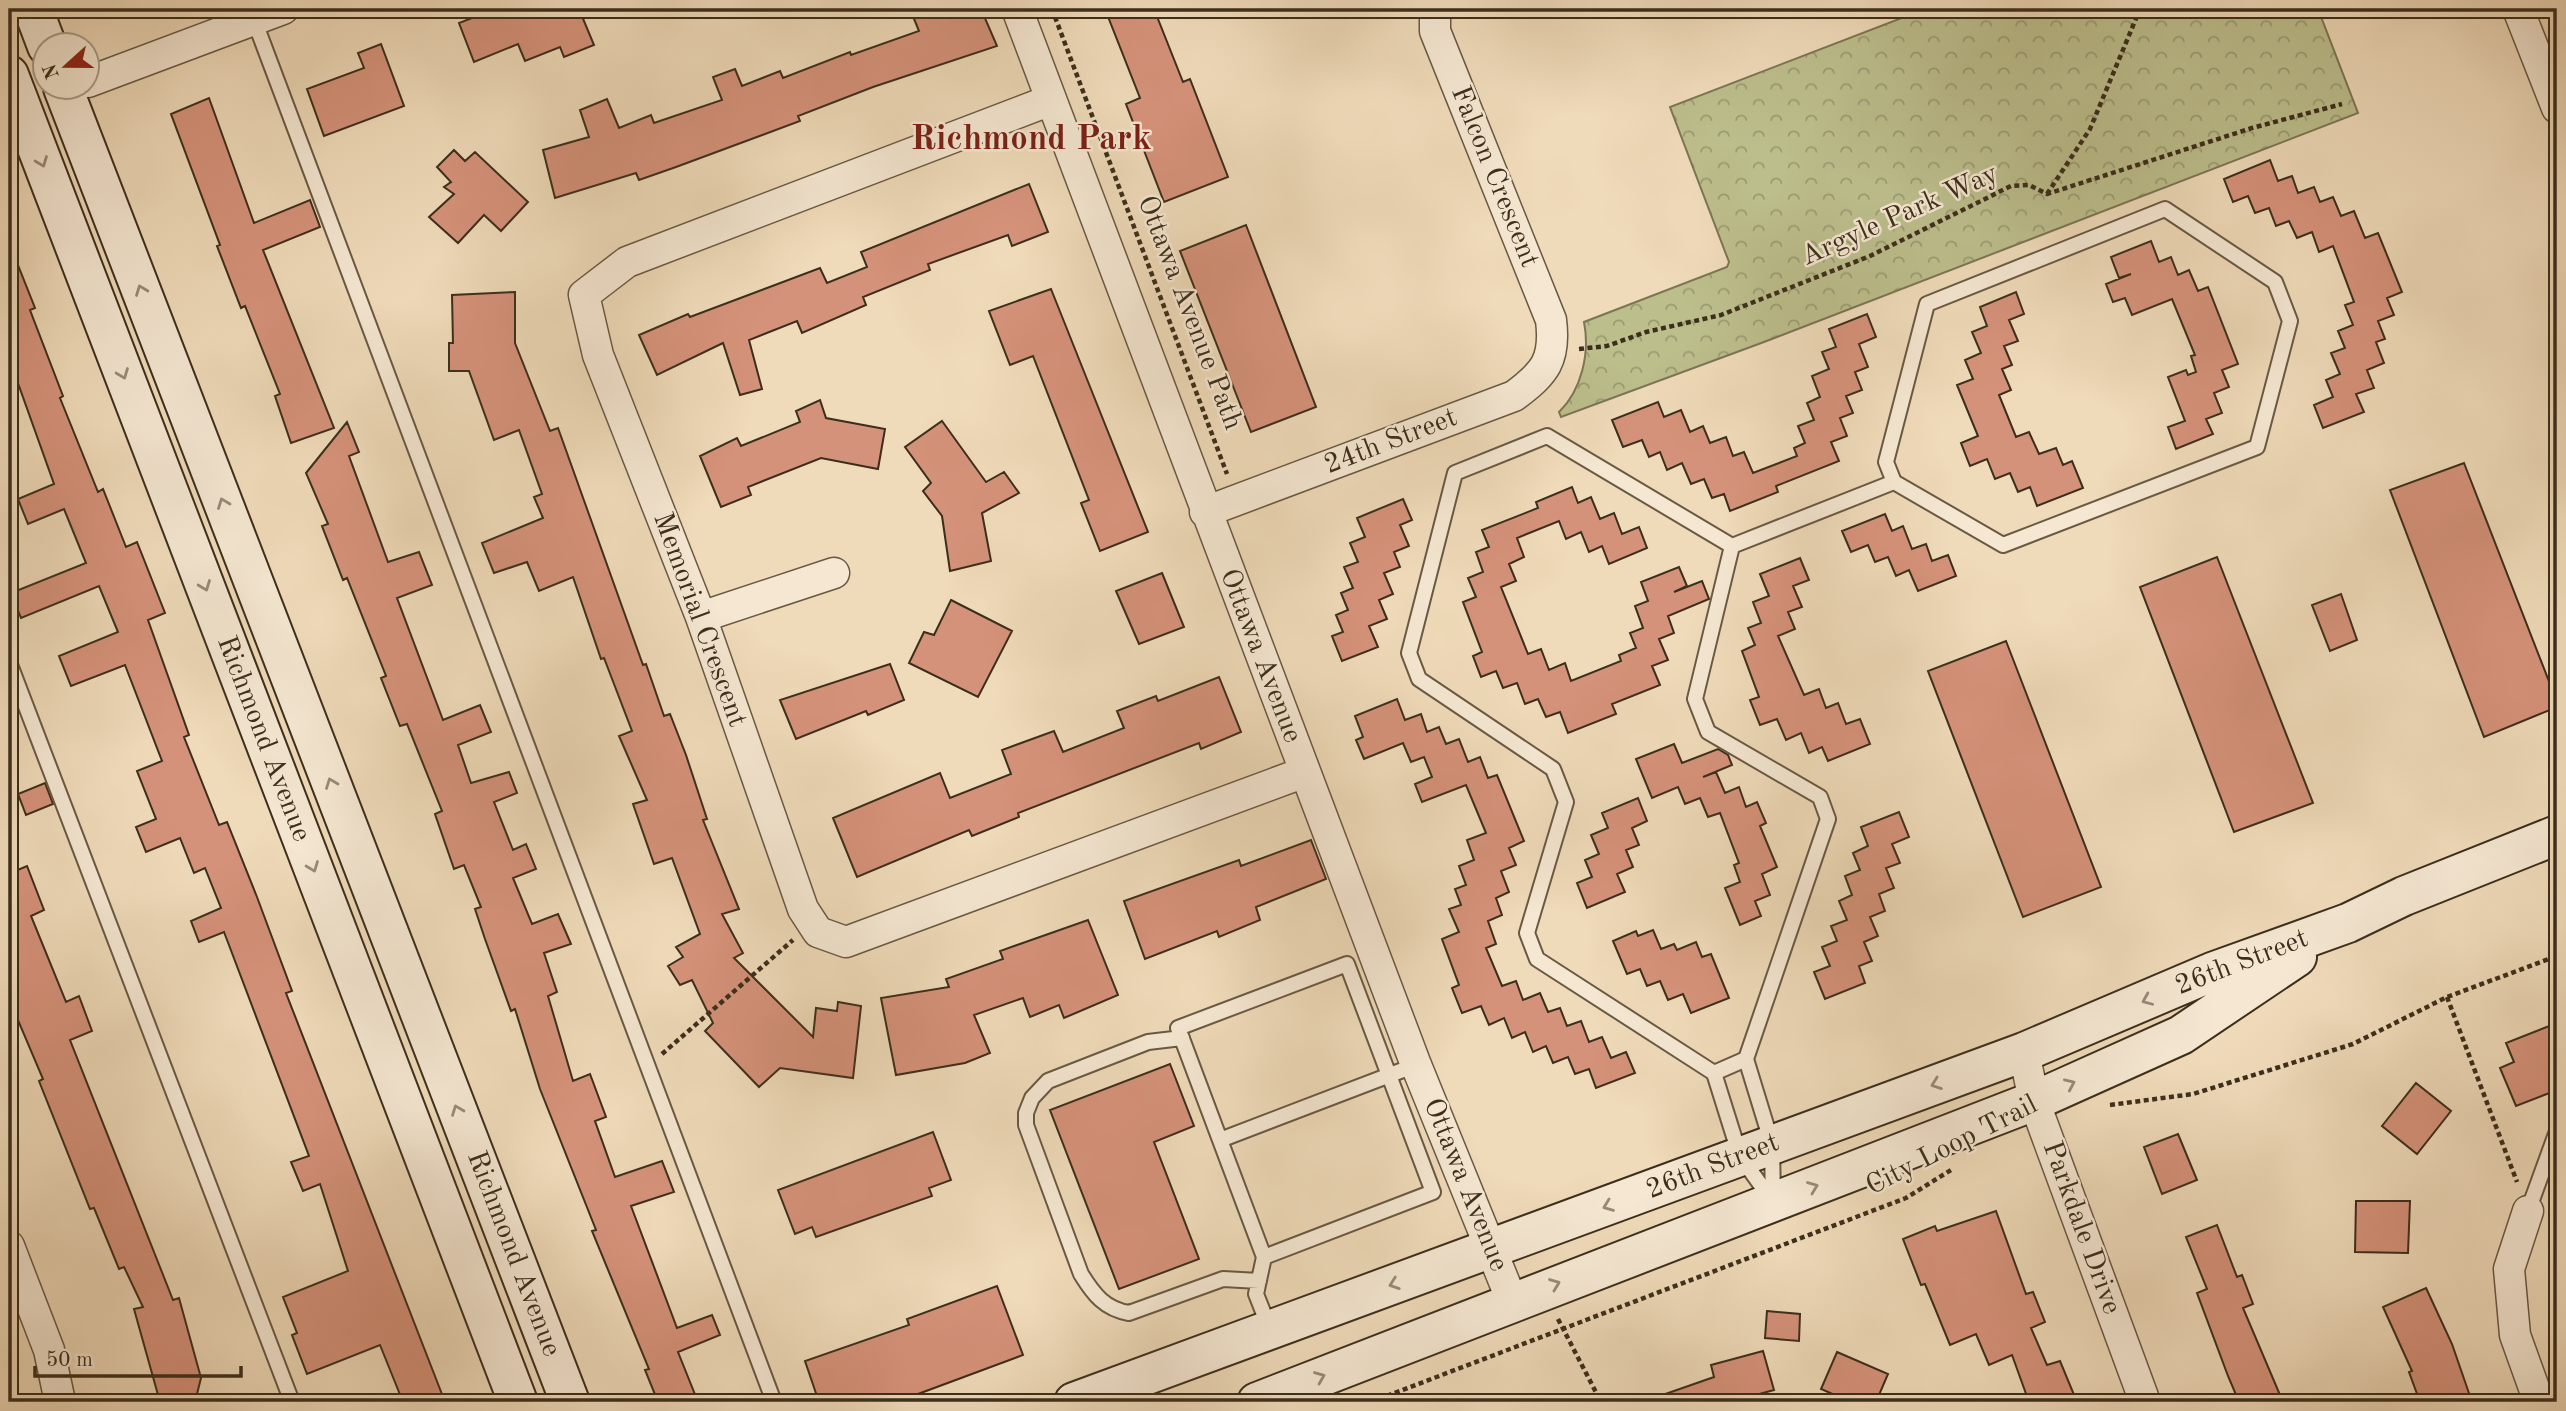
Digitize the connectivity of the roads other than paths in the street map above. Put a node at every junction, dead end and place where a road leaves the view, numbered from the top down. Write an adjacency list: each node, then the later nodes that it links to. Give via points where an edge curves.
1 (33, 9): 7 (main road)
2 (283, 9): 6 (street)
3 (1017, 9): 11 (street, Ottawa Avenue)
4 (1435, 9): 14 (street, Falcon Crescent, via 1435,31 1551,320)
5 (2518, 9): 13 (street)
6 (253, 14): 8 (street); 45 (lane)
7 (42, 32)
8 (102, 75)
9 (32, 94): 10 (street)
10 (13, 98): 43 (main road, Richmond Avenue, one-way to 43)
11 (1051, 100): 16 (street, Ottawa Avenue); 19 (street, Memorial Crescent, via 627,262 584,295 598,355)
12 (78, 102): 44 (main road, Richmond Avenue, one-way to 12)
13 (2557, 108)
14 (1554, 345): 16 (street, 24th Street, via 1536,379 1514,396)
15 (1894, 482): 15 (lane, via 2003,545 2257,447 2290,321 2275,282 2165,209 1927,304 1886,462); 17 (lane)
16 (1205, 512): 21 (street, Ottawa Avenue)
17 (1732, 546): 26 (lane, via 1695,699 1708,732 1819,797 1828,819); 28 (lane, via 1547,436 1455,473 1409,653 1419,679 1553,769 1566,802 1527,933 1537,959)
18 (834, 573): 19 (street)
19 (701, 617): 21 (street, Memorial Crescent, via 803,909 818,932 846,942)
20 (9, 662): 42 (lane)
21 (1305, 772): 27 (street, Ottawa Avenue)
22 (2557, 835): 23 (main road, 26th Street)
23 (2348, 923): 25 (main road, 26th Street, one-way to 25, via 2212,972); 29 (main road, 26th Street, one-way to 23, via 2181,1035)
24 (1182, 1038): 27 (lane, via 1178,1028 1347,964); 31 (lane); 38 (lane, via 1148,1042 1048,1081 1032,1098 1026,1125 1081,1274 1095,1296 1114,1310 1129,1313 1223,1279)
25 (2024, 1052): 29 (street, Parkdale Drive); 32 (main road, 26th Street, one-way to 32)
26 (1746, 1059): 28 (lane); 32 (lane)
27 (1403, 1070): 31 (lane); 36 (street, Ottawa Avenue); 37 (lane, via 1433,1192)
28 (1714, 1073): 32 (lane)
29 (2034, 1101): 33 (main road, 26th Street, one-way to 29); 48 (street, Parkdale Drive)
30 (2557, 1131): 34 (lane)
31 (1220, 1140): 37 (lane)
32 (1756, 1150): 33 (lane); 33 (lane); 36 (main road, 26th Street, one-way to 36)
33 (1773, 1202): 39 (main road, 26th Street, one-way to 33)
34 (2528, 1211): 49 (street, via 2510,1269 2515,1335)
35 (9, 1247): 41 (street, via 48,1350 60,1396)
36 (1492, 1250): 39 (street, Ottawa Avenue); 40 (main road, 26th Street, one-way to 40)
37 (1264, 1257): 38 (lane)
38 (1259, 1281): 40 (lane, via 1256,1294)
39 (1512, 1301): 47 (main road, 26th Street, one-way to 39)
40 (1269, 1328): 46 (main road, 26th Street)
41 (56, 1402)
42 (292, 1402)
43 (519, 1402)
44 (570, 1402)
45 (774, 1402)
46 (1074, 1402)
47 (1257, 1402)
48 (2145, 1402)
49 (2539, 1402)

